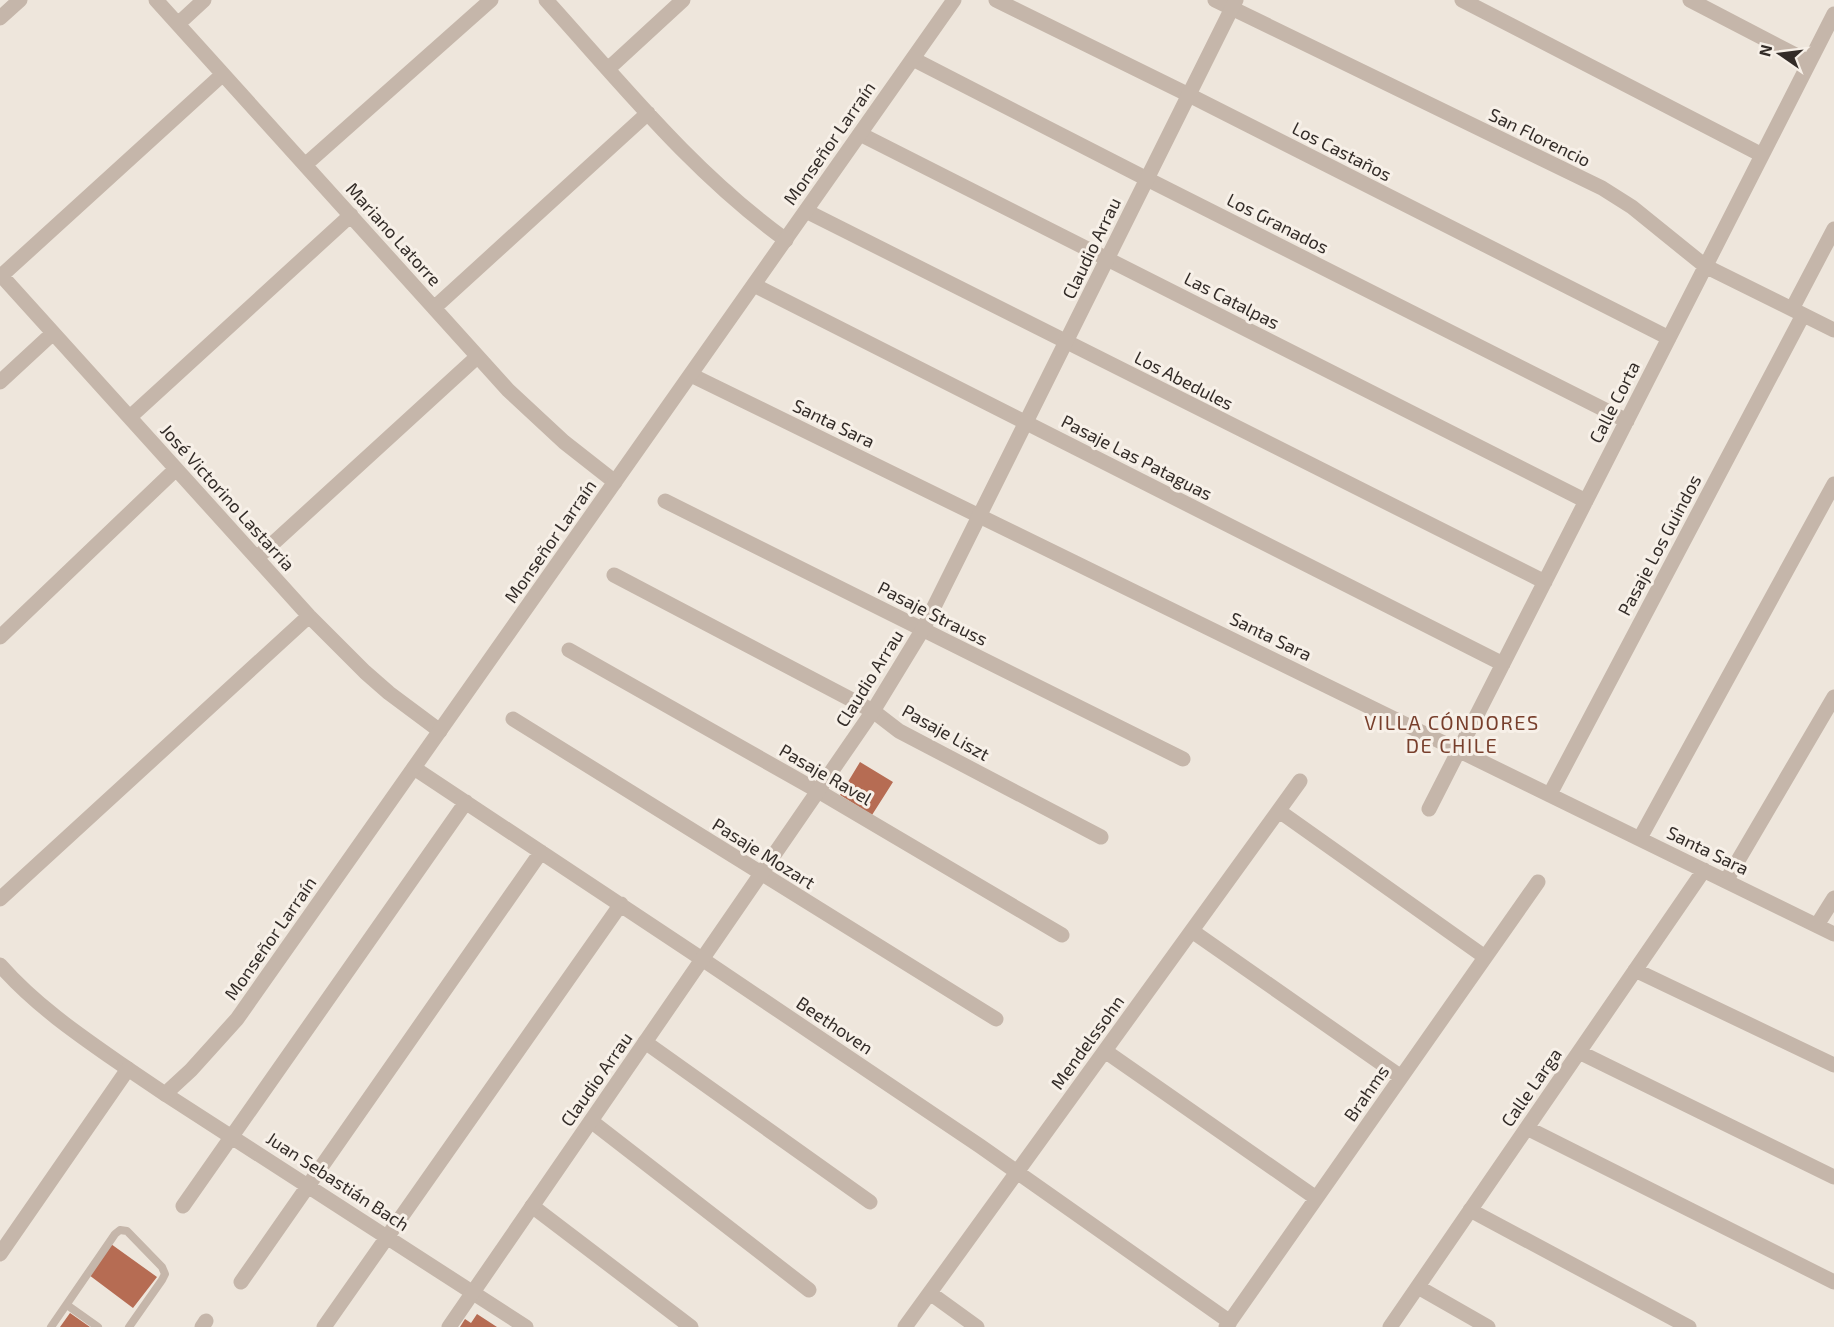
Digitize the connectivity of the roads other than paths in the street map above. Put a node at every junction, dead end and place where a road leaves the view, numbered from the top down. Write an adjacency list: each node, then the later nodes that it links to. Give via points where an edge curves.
1 (20, 0): 14 (street)
2 (156, 0): 15 (street, Mariano Latorre)
3 (204, 0): 15 (street)
4 (491, 0): 24 (street)
5 (546, 0): 18 (street)
6 (683, 0): 18 (street)
7 (954, 0): 16 (street, Monseñor Larraín)
8 (996, 0): 20 (street, Los Castaños)
9 (1215, 0): 12 (street, San Florencio)
10 (1462, 0): 23 (street)
11 (1690, 0): 17 (street)
12 (1234, 4): 20 (street, Claudio Arrau); 31 (street, San Florencio, via 1602,188)
13 (1834, 14): 17 (street, Calle Corta)
14 (0, 18)
15 (178, 24): 19 (street, Mariano Latorre)
16 (913, 59): 22 (street, Monseñor Larraín); 25 (street, Los Granados)
17 (1809, 62): 23 (street, Calle Corta)
18 (608, 69): 21 (street)
19 (223, 74): 24 (street, Mariano Latorre); 32 (street)
20 (1189, 95): 25 (street, Claudio Arrau); 38 (street, Los Castaños)
21 (648, 113): 29 (street, via 720,188); 34 (street)
22 (860, 134): 26 (street, Monseñor Larraín); 30 (street, Las Catalpas)
23 (1762, 155): 31 (street, Calle Corta)
24 (305, 165): 27 (street, Mariano Latorre)
25 (1147, 179): 30 (street, Claudio Arrau); 44 (street, Los Granados)
26 (806, 211): 29 (street, Monseñor Larraín); 39 (street, Los Abedules)
27 (351, 215): 34 (street, Mariano Latorre); 43 (street)
28 (1834, 229): 35 (street, Pasaje Los Guindos)
29 (786, 240): 33 (street, Monseñor Larraín)
30 (1107, 259): 39 (street, Claudio Arrau); 50 (street, Las Catalpas)
31 (1705, 266): 35 (street, San Florencio); 38 (street, Calle Corta)
32 (1, 275): 37 (street, José Victorino Lastarria)
33 (754, 285): 41 (street, Monseñor Larraín); 45 (street, Pasaje Las Pataguas)
34 (434, 308): 40 (street, Mariano Latorre)
35 (1797, 312): 36 (street, San Florencio); 69 (street, Pasaje Los Guindos)
36 (1834, 330)
37 (53, 333): 42 (street); 43 (street, José Victorino Lastarria)
38 (1669, 338): 44 (street, Calle Corta)
39 (1066, 342): 45 (street, Claudio Arrau); 54 (street, Los Abedules)
40 (477, 357): 47 (street, Mariano Latorre, via 540,421); 52 (street)
41 (691, 375): 47 (street, Monseñor Larraín); 51 (street, Santa Sara)
42 (0, 382)
43 (129, 417): 46 (street, José Victorino Lastarria)
44 (1627, 421): 50 (street, Calle Corta)
45 (1026, 423): 51 (street, Claudio Arrau); 59 (street, Pasaje Las Pataguas)
46 (176, 469): 52 (street, José Victorino Lastarria); 57 (street)
47 (615, 482): 63 (street, Monseñor Larraín)
48 (1834, 484): 74 (street)
49 (665, 501): 56 (street, Pasaje Strauss)
50 (1586, 501): 54 (street, Calle Corta)
51 (979, 516): 56 (street, Claudio Arrau); 64 (street, Santa Sara)
52 (257, 558): 55 (street, José Victorino Lastarria)
53 (614, 575): 61 (street, Pasaje Liszt)
54 (1545, 582): 59 (street, Calle Corta)
55 (309, 616): 63 (street, José Victorino Lastarria, via 365,672); 81 (street)
56 (923, 629): 61 (street, Claudio Arrau); 65 (street, Pasaje Strauss)
57 (0, 637)
58 (569, 650): 68 (street, Pasaje Ravel)
59 (1503, 664): 64 (street, Calle Corta)
60 (1834, 697): 78 (street)
61 (873, 711): 68 (street, Claudio Arrau); 73 (street, Pasaje Liszt, via 899,731)
62 (513, 719): 77 (street, Pasaje Mozart)
63 (440, 732): 66 (street, Monseñor Larraín)
64 (1460, 750): 69 (street, Santa Sara); 71 (street, Calle Corta)
65 (1183, 759)
66 (414, 768): 70 (street, Beethoven); 98 (street, Monseñor Larraín, via 237,1019)
67 (1300, 781): 72 (street, Mendelssohn)
68 (818, 791): 77 (street, Claudio Arrau); 86 (street, Pasaje Ravel)
69 (1550, 794): 74 (street, Santa Sara)
70 (466, 802): 75 (street, Beethoven); 101 (street)
71 (1429, 809)
72 (1279, 811): 84 (street, Mendelssohn); 87 (street)
73 (1101, 837)
74 (1640, 838): 76 (street, Santa Sara)
75 (542, 852): 82 (street, Beethoven); 104 (street)
76 (1704, 870): 78 (street, Santa Sara); 90 (street, Calle Larga)
77 (761, 874): 88 (street, Claudio Arrau); 91 (street, Pasaje Mozart)
78 (1726, 881): 83 (street, Santa Sara)
79 (1538, 882): 87 (street, Brahms)
80 (1834, 898): 83 (street)
81 (0, 899)
82 (621, 904): 88 (street, Beethoven); 110 (street)
83 (1818, 925): 85 (street, Santa Sara)
84 (1191, 931): 93 (street, Mendelssohn); 97 (street)
85 (1834, 933)
86 (1062, 935)
87 (1485, 957): 97 (street, Brahms)
88 (702, 959): 92 (street, Claudio Arrau); 102 (street, Beethoven)
89 (0, 965): 96 (street, Juan Sebastián Bach, via 53,1016)
90 (1635, 970): 94 (street, Calle Larga); 95 (street)
91 (996, 1019)
92 (645, 1042): 99 (street, Claudio Arrau); 106 (street)
93 (1105, 1051): 102 (street, Mendelssohn); 105 (street)
94 (1579, 1052): 100 (street, Calle Larga); 103 (street)
95 (1834, 1065)
96 (128, 1069): 98 (street, Juan Sebastián Bach); 111 (street)
97 (1401, 1077): 105 (street, Brahms)
98 (165, 1094): 101 (street, Juan Sebastián Bach)
99 (591, 1120): 108 (street, Claudio Arrau); 115 (street)
100 (1527, 1128): 109 (street, Calle Larga); 113 (street)
101 (232, 1137): 104 (street, Juan Sebastián Bach); 107 (street)
102 (1018, 1172): 117 (street, Mendelssohn); 119 (street, Beethoven)
103 (1834, 1177)
104 (308, 1185): 110 (street, Juan Sebastián Bach); 112 (street)
105 (1316, 1198): 119 (street, Brahms)
106 (870, 1202)
107 (183, 1206)
108 (532, 1206): 116 (street, Claudio Arrau); 126 (street)
109 (1470, 1210): 114 (street, Calle Larga); 131 (street)
110 (387, 1236): 116 (street, Juan Sebastián Bach); 123 (street)
111 (0, 1254)
112 (241, 1282)
113 (1834, 1282)
114 (1418, 1287): 129 (street, Calle Larga); 130 (street)
115 (809, 1290)
116 (473, 1292): 124 (street, Claudio Arrau); 125 (street, Juan Sebastián Bach)
117 (930, 1293): 127 (street, Mendelssohn); 128 (street)
118 (67, 1305): 120 (lane); 121 (lane); 122 (lane, via 115,1234 120,1230 127,1232 165,1274)
119 (1228, 1324)
120 (51, 1327)
121 (98, 1327)
122 (129, 1327)
123 (324, 1327)
124 (449, 1327)
125 (526, 1327)
126 (691, 1327)
127 (905, 1327)
128 (977, 1327)
129 (1390, 1327)
130 (1488, 1327)
131 (1689, 1327)

